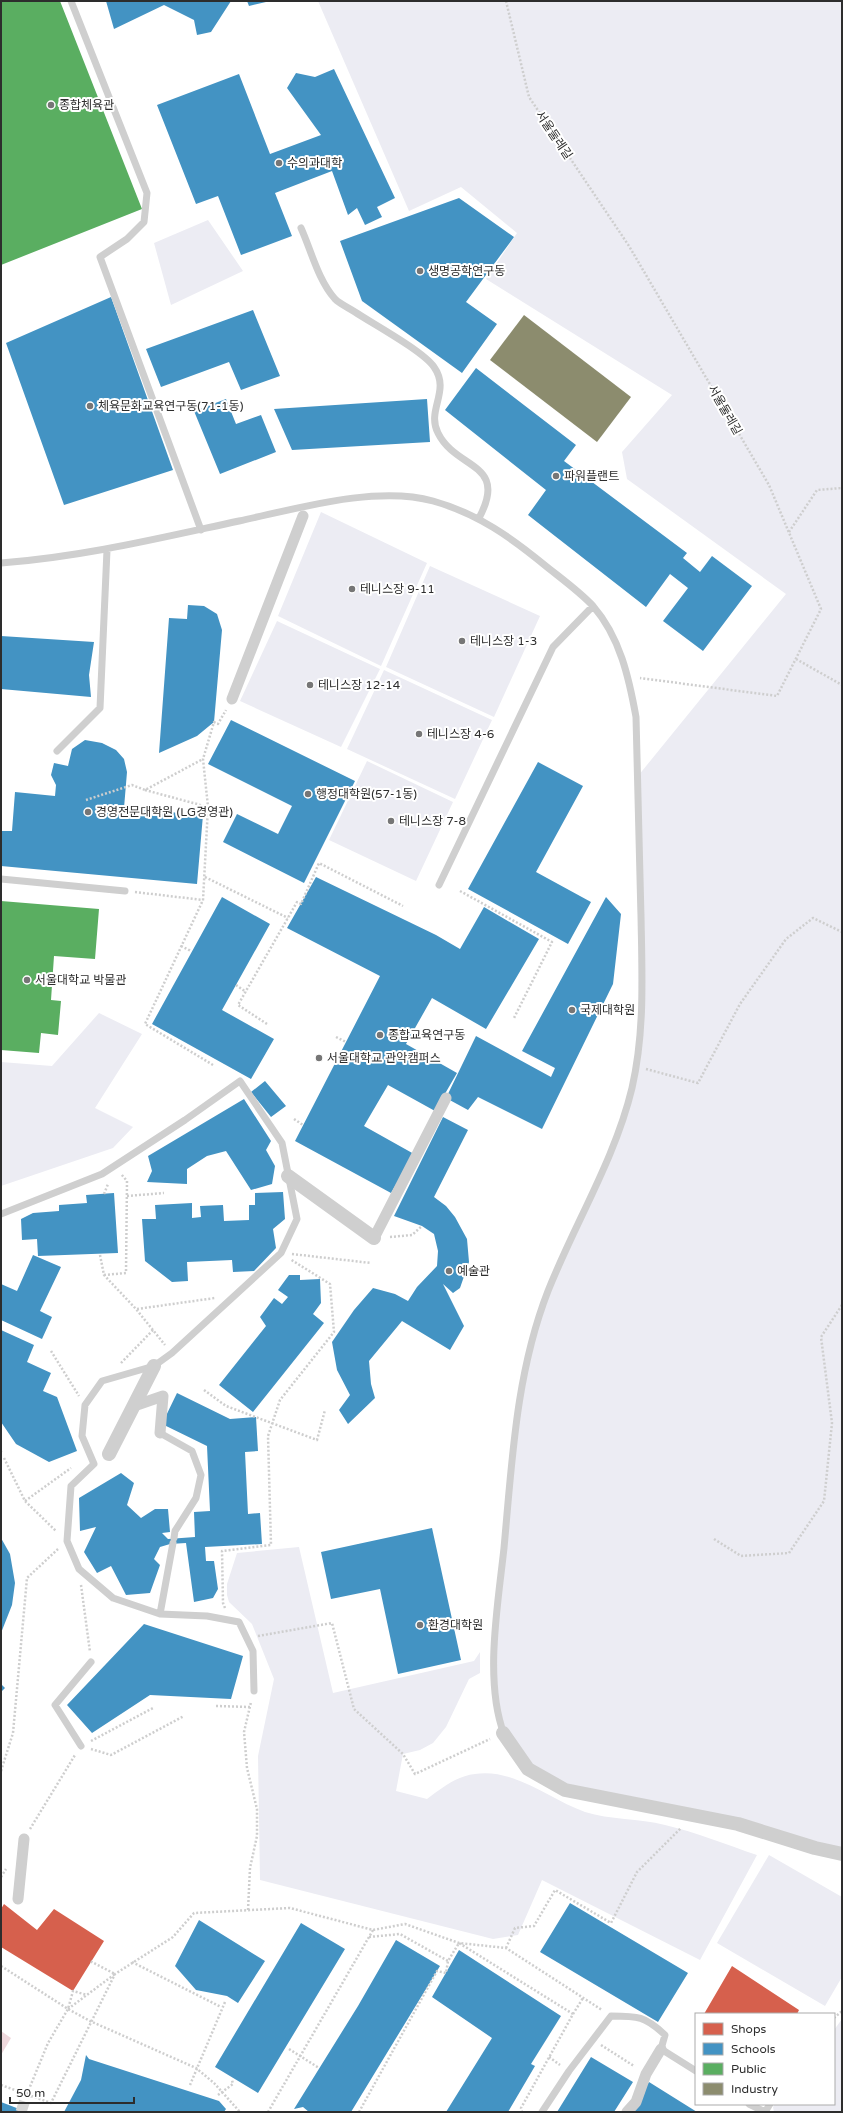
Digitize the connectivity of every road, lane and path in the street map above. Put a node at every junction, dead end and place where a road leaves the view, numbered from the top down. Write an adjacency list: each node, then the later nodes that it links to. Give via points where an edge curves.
1 (71, 1): 7 (lane, via 147,193 144,222 127,240 100,257)
2 (506, 1): 8 (path, 서울둘레길, via 529,97 629,246 769,485)
3 (301, 228): 6 (lane, via 323,281 335,299 434,366 441,380 441,390 435,409 434,427 441,440 485,476 489,488)
4 (842, 488): 8 (path, via 817,490)
5 (303, 516): 15 (street)
6 (479, 518): 7 (lane, via 432,501 390,496 335,501); 11 (lane, via 518,544)
7 (201, 530): 9 (lane)
8 (789, 532): 12 (path, 서울둘레길, via 822,609)
9 (107, 550): 10 (lane); 16 (lane, via 100,708)
10 (1, 563)
11 (593, 606): 13 (lane, via 616,641); 23 (lane, via 553,647)
12 (796, 659): 13 (path, 서울둘레길, via 777,696); 14 (path)
13 (629, 676): 39 (lane, via 636,717 641,939 642,1002)
14 (842, 685)
15 (232, 699): 17 (path, via 218,724 214,722)
16 (57, 751)
17 (203, 759): 18 (path); 20 (path)
18 (145, 790): 19 (path, via 132,785); 20 (path)
19 (86, 800)
20 (208, 808): 21 (path)
21 (204, 877): 26 (path); 28 (path)
22 (1, 879): 24 (lane)
23 (439, 885)
24 (125, 891): 26 (path)
25 (460, 891): 34 (path, via 552,942)
26 (203, 900): 30 (path)
27 (403, 906): 28 (path, via 318,863 301,904 296,902)
28 (288, 918): 33 (path)
29 (842, 932): 39 (path, via 813,918 786,939 740,1004 698,1083)
30 (180, 946): 31 (path); 38 (path, via 145,1024)
31 (191, 951)
32 (236, 985): 33 (path)
33 (246, 992): 35 (path, via 238,1005)
34 (514, 1018)
35 (267, 1024)
36 (336, 1038): 37 (path)
37 (346, 1042)
38 (213, 1065)
39 (636, 1067): 84 (lane, via 619,1131 548,1291 532,1340 522,1385 495,1637 495,1690)
40 (446, 1098): 49 (street)
41 (294, 1119): 42 (path)
42 (303, 1125)
43 (114, 1166): 44 (lane, via 185,1120 240,1080 282,1143); 46 (path, via 128,1181); 47 (lane, via 102,1174)
44 (288, 1176): 49 (street); 50 (lane, via 297,1219)
45 (164, 1194): 46 (path)
46 (127, 1196): 53 (path, via 126,1273)
47 (1, 1214)
48 (422, 1226): 49 (path, via 412,1235)
49 (374, 1238)
50 (281, 1253): 52 (path); 59 (lane); 66 (path, via 330,1284 334,1332 280,1400)
51 (100, 1254): 53 (path)
52 (371, 1263)
53 (104, 1275): 56 (path)
54 (193, 1301): 56 (path)
55 (842, 1305): 72 (path, via 822,1337 832,1423 824,1501 789,1553 741,1556)
56 (136, 1310): 57 (path)
57 (154, 1330): 59 (path); 61 (path)
58 (51, 1351): 63 (path)
59 (172, 1353): 60 (lane)
60 (154, 1366): 61 (lane); 64 (street)
61 (102, 1381): 63 (lane)
62 (204, 1390): 66 (path, via 226,1406)
63 (85, 1405): 68 (lane, via 82,1436)
64 (134, 1406): 67 (street, via 163,1396); 69 (street)
65 (325, 1410): 66 (path, via 317,1440)
66 (272, 1422): 76 (path, via 268,1436 271,1545 222,1550 223,1603)
67 (160, 1433): 75 (lane, via 192,1451 201,1475 196,1498 176,1531 173,1541)
68 (89, 1454): 71 (path); 73 (lane, via 94,1464 71,1486)
69 (109, 1454)
70 (4, 1458): 71 (path)
71 (25, 1501): 73 (path)
72 (714, 1539)
73 (67, 1541): 74 (lane); 86 (path, via 27,1578 13,1733)
74 (79, 1569): 75 (lane, via 113,1598); 78 (path)
75 (160, 1614): 76 (lane, via 207,1616)
76 (230, 1620): 79 (lane, via 239,1622 253,1651)
77 (269, 1634): 84 (path, via 332,1623 354,1709 403,1754 415,1774)
78 (91, 1662): 85 (lane, via 55,1705)
79 (254, 1691): 81 (path)
80 (216, 1706): 81 (path)
81 (250, 1707): 95 (path, via 244,1732 247,1768 257,1809 257,1836 250,1868)
82 (153, 1708): 85 (path)
83 (184, 1716): 85 (path, via 111,1755)
84 (503, 1733): 87 (lane, via 528,1769 566,1790)
85 (81, 1746): 88 (path)
86 (1, 1771)
87 (694, 1814): 89 (lane, via 738,1824); 99 (path, via 637,1872 611,1923 555,1890 534,1926 515,1928)
88 (24, 1839): 94 (street)
89 (815, 1848): 90 (street); 91 (lane)
90 (842, 1854)
91 (842, 1858)
92 (8, 1867): 93 (path)
93 (1, 1877)
94 (18, 1899)
95 (248, 1910): 96 (path, via 290,1908); 102 (path, via 194,1913 173,1937)
96 (373, 1930): 97 (path); 98 (path, via 405,1924)
97 (369, 1937): 101 (path, via 400,1934); 127 (path)
98 (459, 1943): 99 (path); 101 (path); 110 (path)
99 (506, 1948): 106 (path)
100 (90, 1961): 104 (path)
101 (448, 1961): 128 (path, via 446,1973 436,1971)
102 (131, 1962): 104 (path); 108 (path)
103 (1, 1966): 109 (path)
104 (114, 1974): 105 (path); 112 (path)
105 (87, 1995): 109 (path); 109 (path, via 73,1991)
106 (583, 1998): 110 (path); 111 (path)
107 (225, 2002): 108 (path)
108 (221, 2007): 116 (path)
109 (68, 2009): 112 (path); 123 (path, via 48,2043)
110 (573, 2014): 129 (path, via 521,2108)
111 (611, 2016): 113 (lane); 115 (lane, via 638,2016 654,2025 665,2035)
112 (90, 2021): 116 (path); 123 (path, via 51,2103)
113 (593, 2040): 119 (path); 130 (lane)
114 (289, 2049): 117 (path, bridge)
115 (661, 2050): 118 (lane); 119 (street)
116 (196, 2068): 122 (path); 126 (path, via 214,2083)
117 (319, 2068)
118 (695, 2070)
119 (646, 2074): 131 (street, via 636,2102)
120 (232, 2080): 124 (path, bridge, via 233,2084)
121 (1, 2085): 123 (path)
122 (190, 2085)
123 (27, 2094)
124 (218, 2095)
125 (752, 2105): 132 (lane)
126 (240, 2112)
127 (268, 2112)
128 (359, 2112)
129 (522, 2112)
130 (542, 2112)
131 (628, 2112)
132 (765, 2112)

